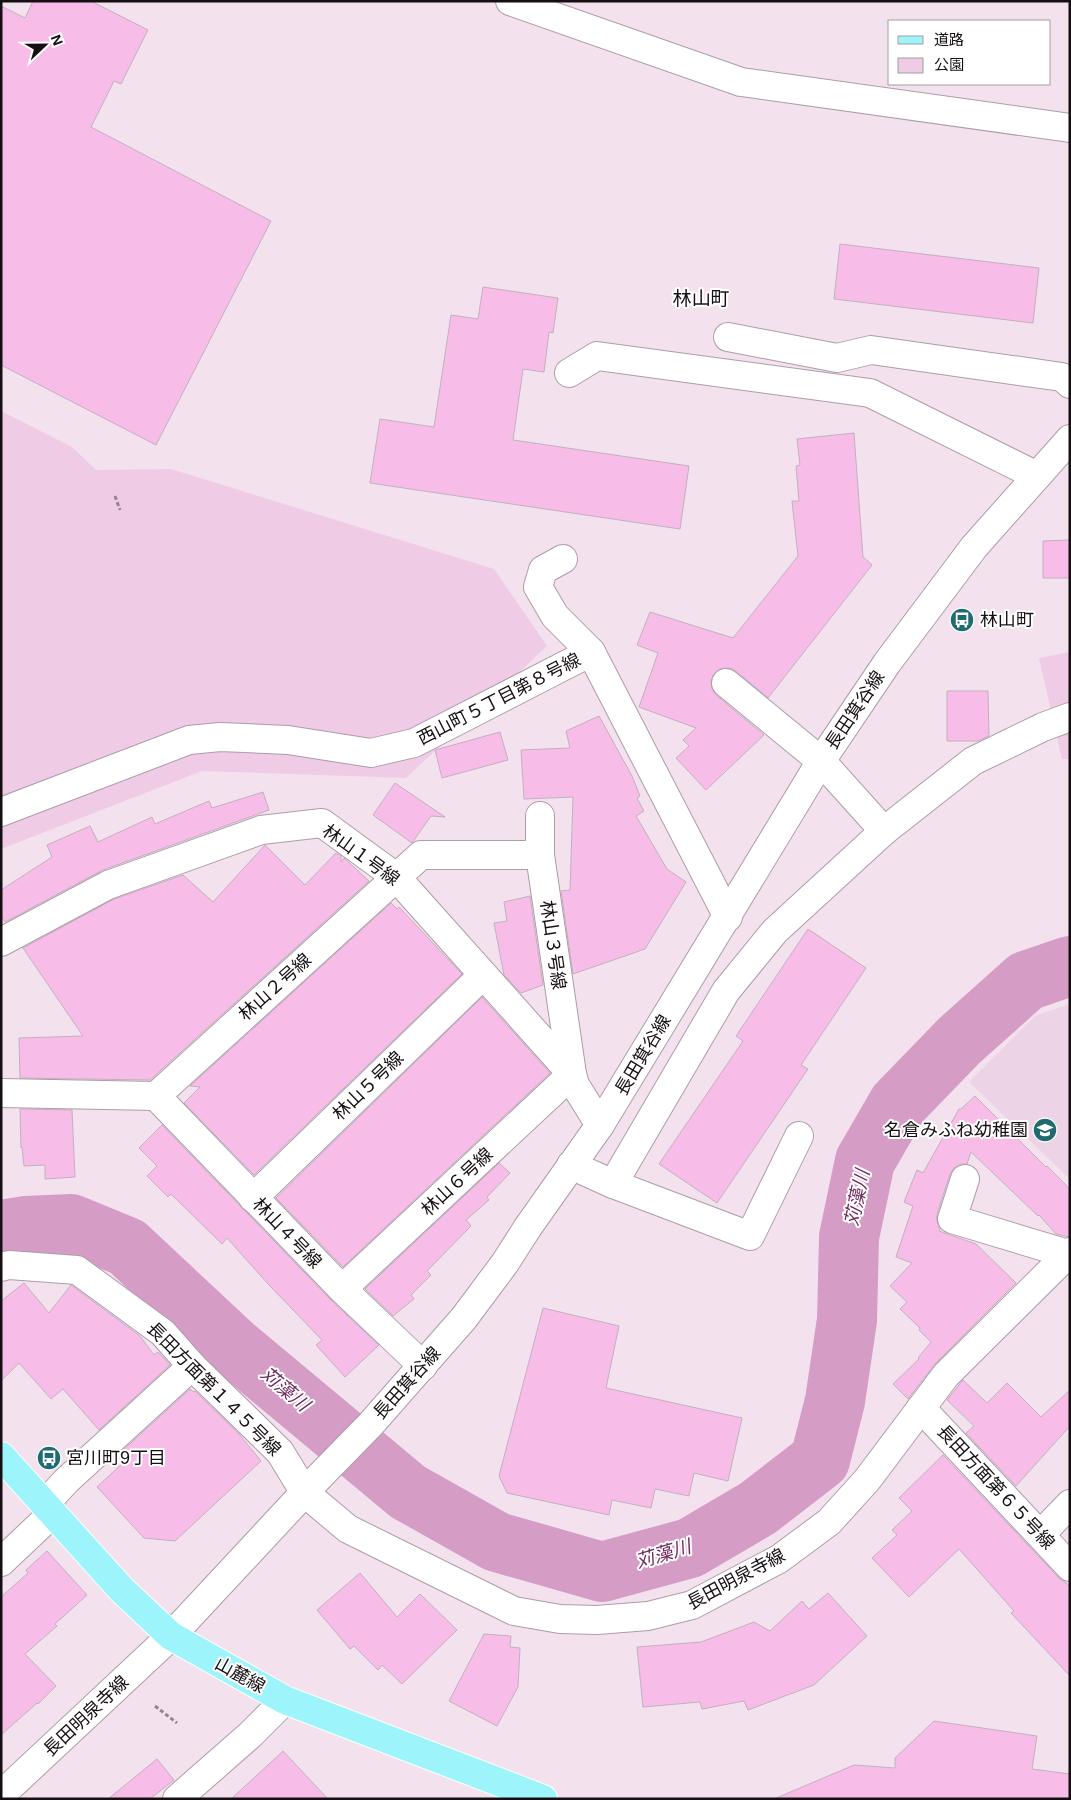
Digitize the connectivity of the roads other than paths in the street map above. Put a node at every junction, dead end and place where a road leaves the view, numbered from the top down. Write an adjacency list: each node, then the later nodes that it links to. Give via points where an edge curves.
1 (510, 1): 2 (street, via 741,82)
2 (1070, 128)
3 (728, 337): 5 (street, via 837,358 871,350 1062,378)
4 (569, 373): 7 (street, via 597,356 870,393)
5 (1070, 384)
6 (1070, 439): 7 (street, 長田箕谷線)
7 (1037, 476): 12 (street, 長田箕谷線, via 974,548 887,663)
8 (562, 559): 9 (street, via 543,570 538,587 555,616)
9 (591, 652): 13 (street, 西山町５丁目第８号線, via 414,743 371,753 288,740 220,737 189,740); 18 (street)
10 (726, 683): 12 (street)
11 (1070, 718): 15 (street, via 1043,727 973,761)
12 (821, 761): 15 (street); 18 (street, 長田箕谷線)
13 (1, 812)
14 (540, 816): 16 (street, 林山３号線)
15 (884, 831): 28 (street, via 775,931 726,991)
16 (540, 855): 17 (street, 林山２号線, via 421,855); 21 (street, 林山３号線)
17 (396, 877): 19 (street, 林山１号線, via 322,823 261,830 108,885); 20 (street, 林山１号線); 23 (street, 林山２号線)
18 (728, 917): 24 (street, 長田箕谷線)
19 (1, 942)
20 (483, 975): 21 (street, 林山１号線); 29 (street, 林山５号線)
21 (572, 1074): 24 (street, 林山１号線, via 575,1085); 32 (street, 林山６号線)
22 (1, 1093): 23 (street)
23 (156, 1096): 29 (street, 林山４号線)
24 (600, 1125): 26 (street, 長田箕谷線)
25 (799, 1136): 28 (street, via 750,1236)
26 (571, 1165): 28 (street); 34 (street, 長田箕谷線, via 505,1263)
27 (965, 1179): 30 (street, via 952,1219)
28 (613, 1184)
29 (253, 1198): 32 (street, 林山４号線)
30 (1069, 1253): 35 (street, 長田明泉寺線, via 946,1376)
31 (1, 1268): 33 (street, 長田方面第１４５号線, via 9,1265 77,1270 163,1333)
32 (342, 1290): 34 (street, 林山４号線)
33 (192, 1366): 37 (street, 長田方面第１４５号線); 39 (street, via 66,1481)
34 (423, 1366): 37 (street, 長田箕谷線)
35 (921, 1408): 37 (street, 長田明泉寺線, via 829,1522 779,1559 692,1605 648,1616 560,1619 514,1611 348,1528); 40 (street, 長田方面第６５号線)
36 (1, 1456): 39 (main road, 山麓線)
37 (312, 1484): 43 (street, 長田箕谷線)
38 (1070, 1504): 40 (street)
39 (49, 1509): 41 (street); 43 (main road, 山麓線, via 122,1590)
40 (1041, 1534): 42 (street, 長田方面第６５号線)
41 (1, 1562)
42 (1070, 1567)
43 (171, 1636): 44 (main road, 山麓線); 45 (street, 長田明泉寺線)
44 (285, 1700): 46 (street); 47 (main road, 山麓線)
45 (1, 1796)
46 (177, 1799)
47 (543, 1799)

